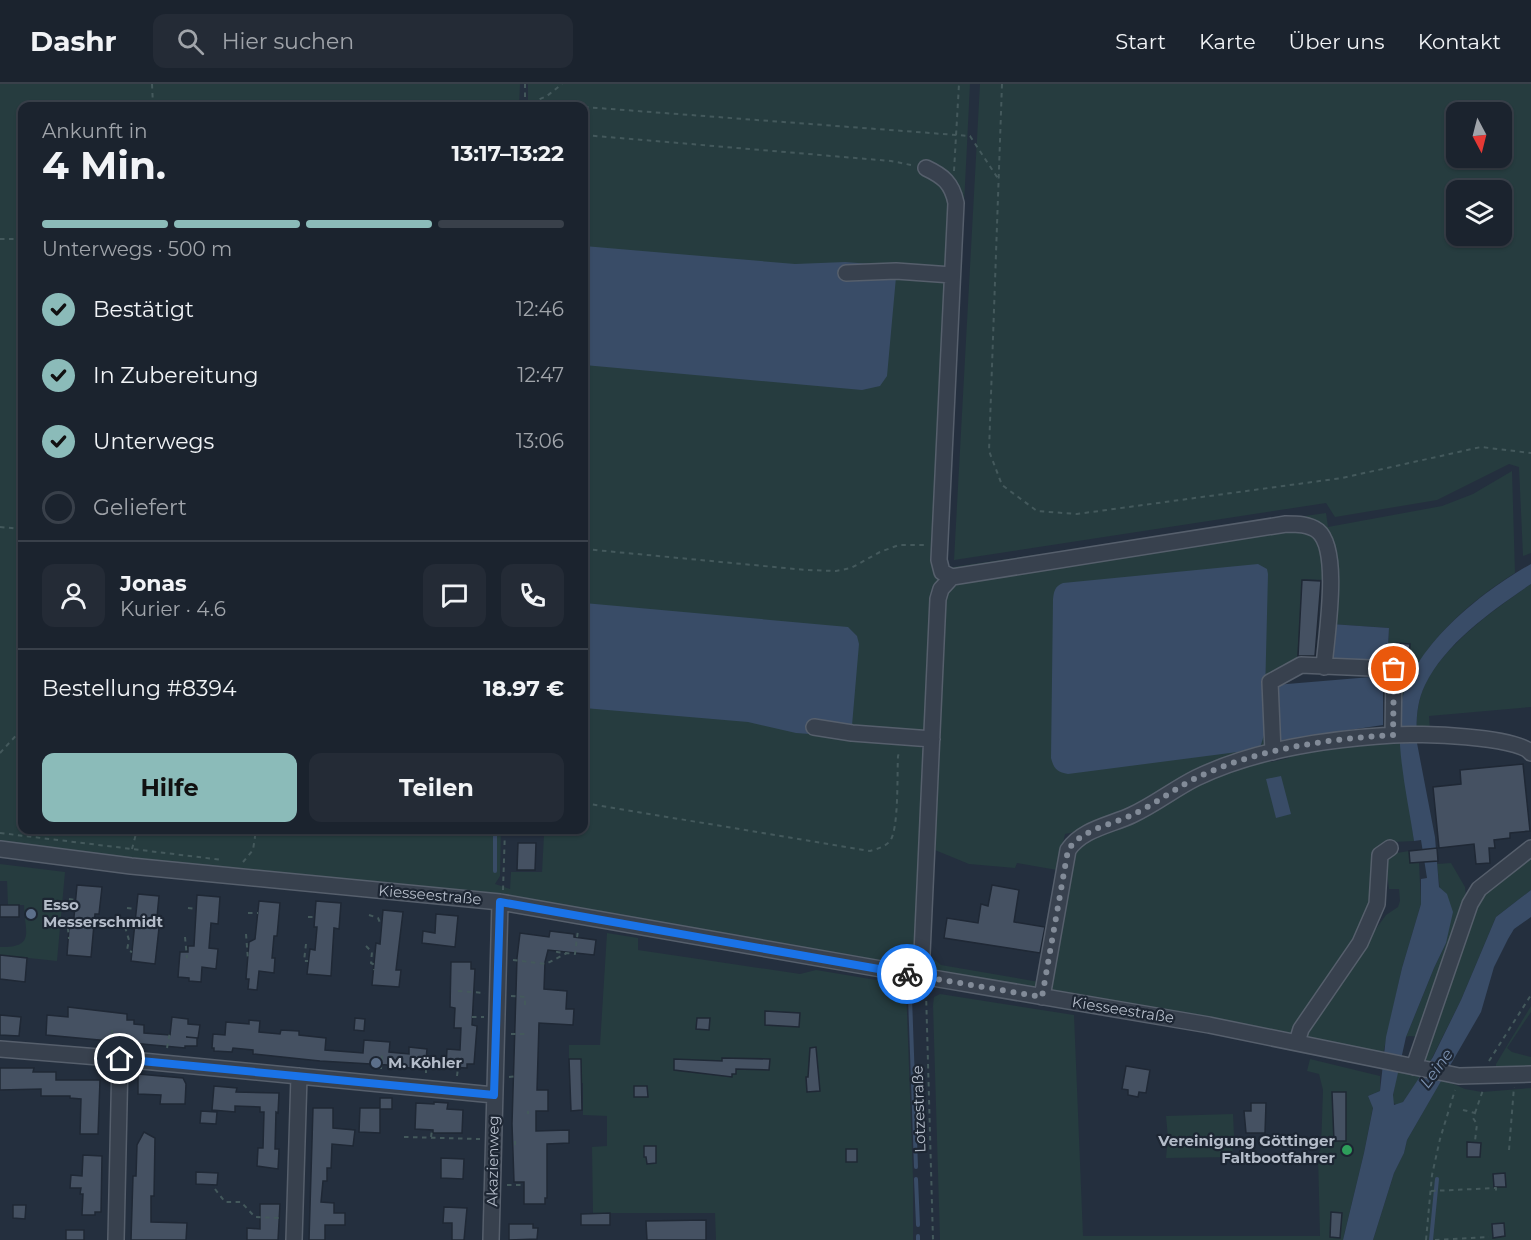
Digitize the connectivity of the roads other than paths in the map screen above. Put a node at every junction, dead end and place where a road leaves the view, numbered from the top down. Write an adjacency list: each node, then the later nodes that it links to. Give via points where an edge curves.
1 (926, 168): 3 (street, via 944,177 956,203)
2 (846, 273): 3 (street)
3 (952, 275): 4 (street, via 940,544 940,567)
4 (952, 577): 5 (street, via 1298,524 1317,531 1329,553); 8 (street, via 938,599)
5 (1324, 667): 7 (street, via 1394,669); 9 (street, via 1302,665 1270,682)
6 (814, 727): 8 (street)
7 (1396, 735): 9 (street); 10 (street, via 1470,737 1510,743)
8 (932, 739): 15 (street)
9 (1273, 752): 16 (street, via 1196,778 1134,815 1073,842 1068,850)
10 (1531, 753)
11 (1390, 848): 17 (street, via 1380,855 1377,904 1360,943 1300,1029)
12 (1531, 848): 20 (street, via 1479,890 1470,904)
13 (0, 849): 14 (street, Kiesseestraße, via 131,866)
14 (502, 895): 15 (street, Kiesseestraße, via 579,916); 23 (street, Akazienweg)
15 (923, 976): 16 (street, Kiesseestraße)
16 (1042, 997): 17 (street, Kiesseestraße)
17 (1297, 1042): 20 (street, Kiesseestraße)
18 (0, 1049): 19 (street)
19 (120, 1059): 22 (street); 24 (street)
20 (1413, 1067): 21 (street, Kiesseestraße, via 1455,1075)
21 (1531, 1074)
22 (299, 1076): 23 (street); 25 (street)
23 (494, 1095): 26 (street, Akazienweg)
24 (116, 1240)
25 (294, 1240)
26 (491, 1240)

